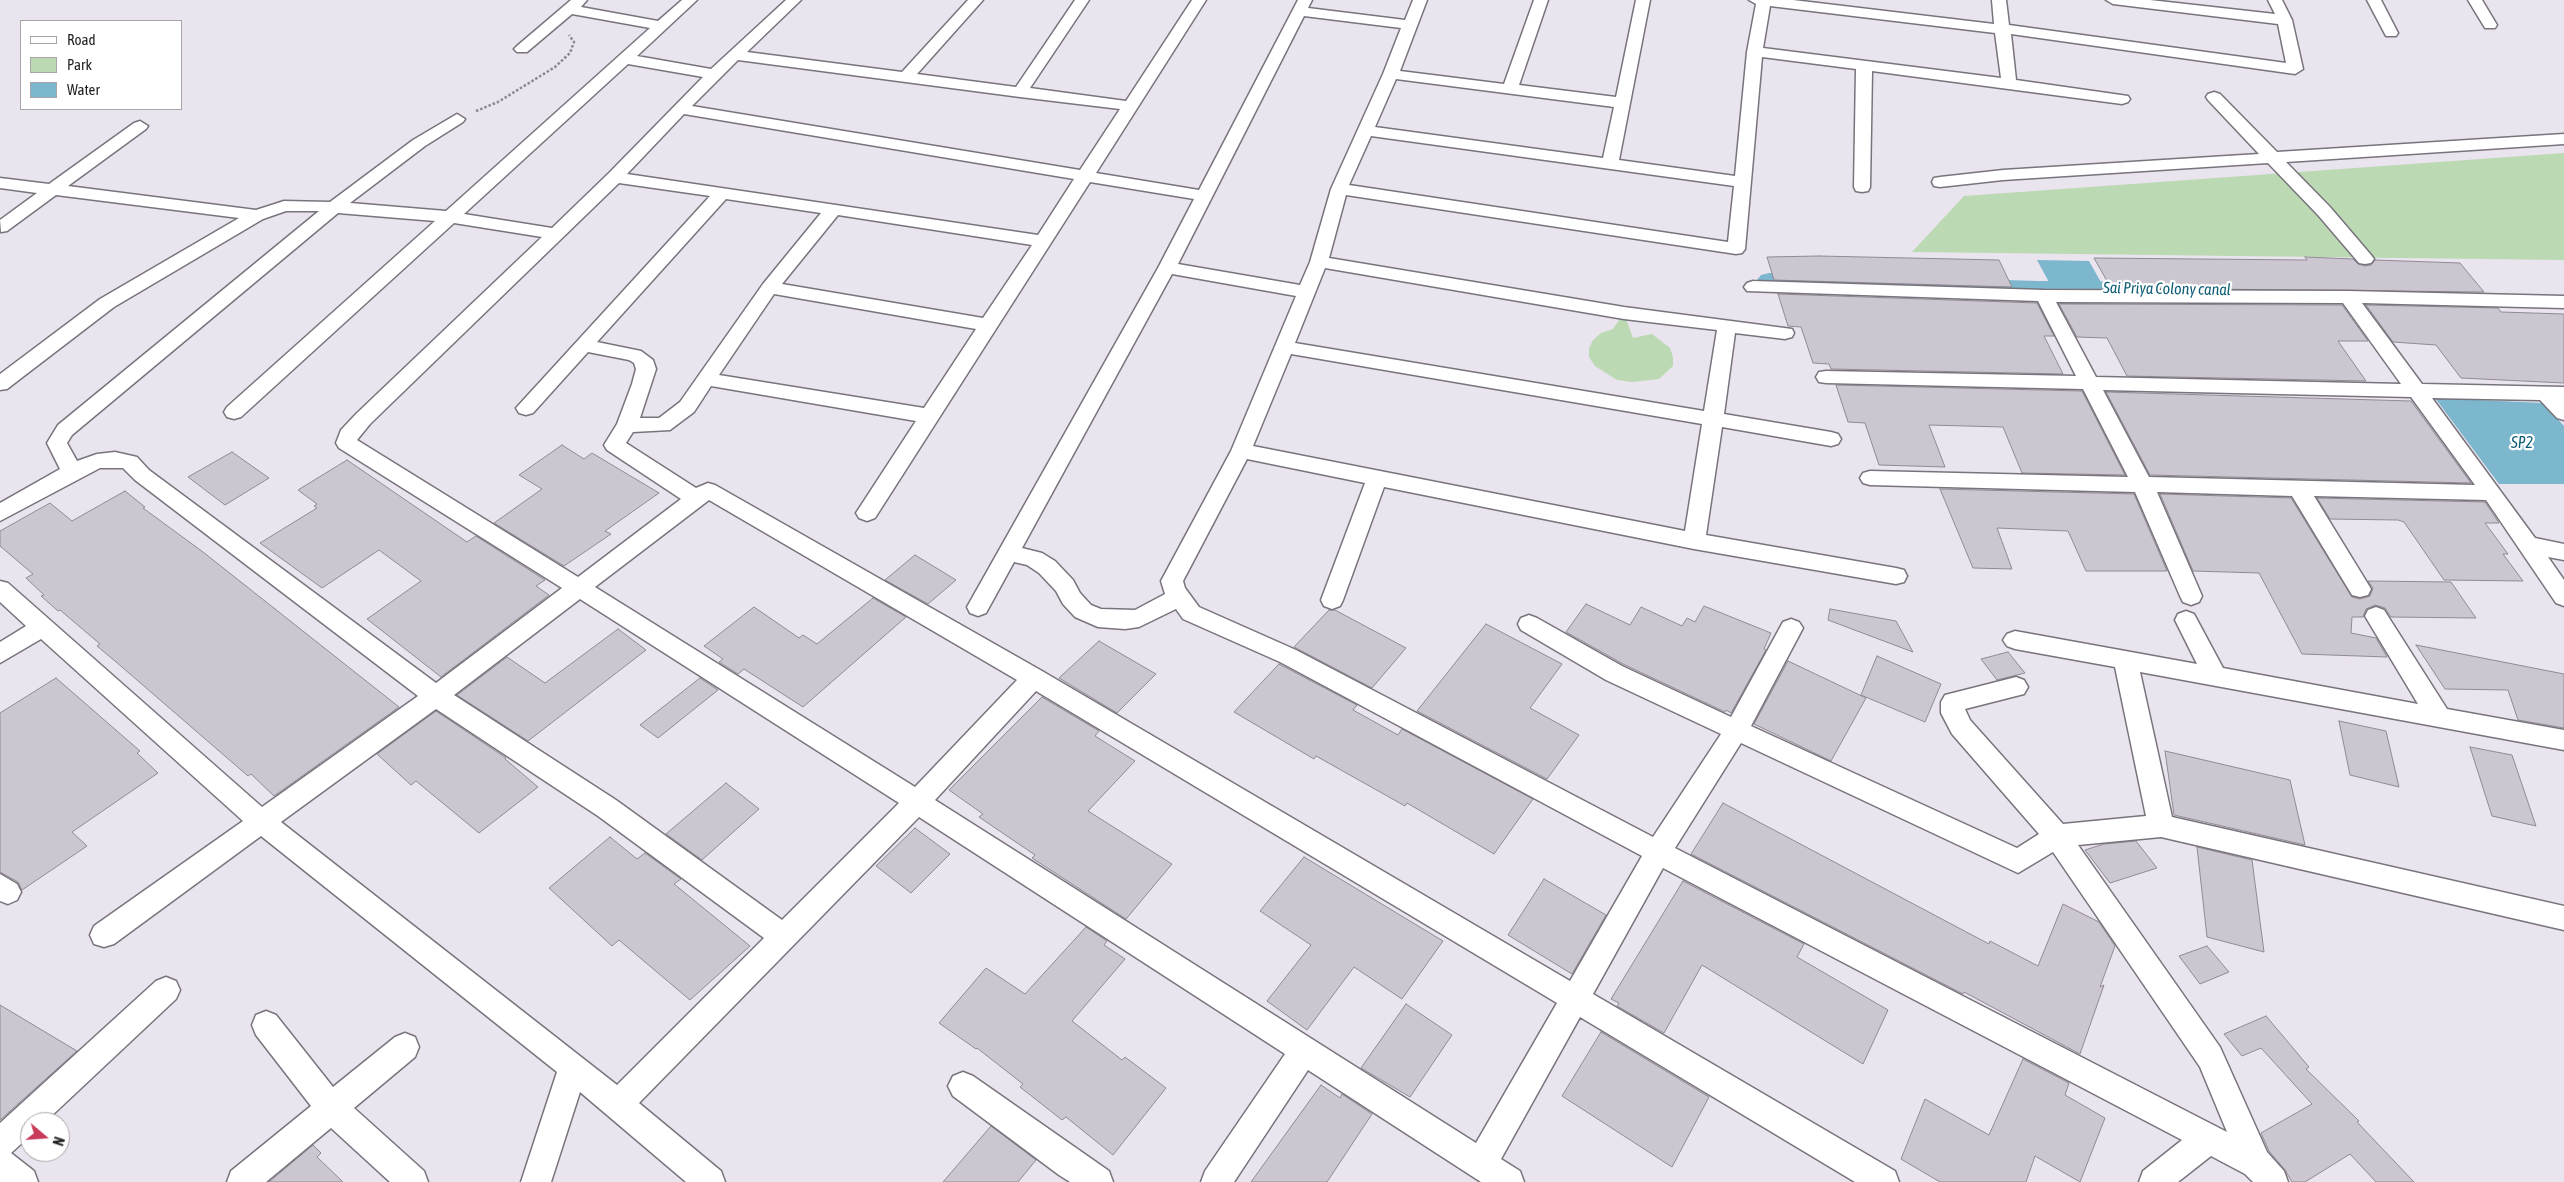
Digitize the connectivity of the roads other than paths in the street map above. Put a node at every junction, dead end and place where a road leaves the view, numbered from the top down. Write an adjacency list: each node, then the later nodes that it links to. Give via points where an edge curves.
1 (794, 0): 25 (street)
2 (976, 0): 30 (street)
3 (1082, 0): 33 (street)
4 (1199, 0): 37 (street)
5 (1420, 0): 18 (street)
6 (1541, 0): 32 (street)
7 (1643, 0): 36 (street)
8 (1999, 0): 21 (street)
9 (2113, 0): 17 (street)
10 (2276, 0): 17 (street)
11 (2374, 0): 22 (street)
12 (2475, 0): 19 (street)
13 (687, 1): 20 (street)
14 (1760, 1): 21 (street); 24 (street)
15 (575, 5): 20 (street); 23 (street)
16 (1302, 6): 18 (street); 54 (street)
17 (2285, 20): 21 (street, via 2295,68)
18 (1409, 25): 29 (street)
19 (2490, 25)
20 (661, 26): 26 (street)
21 (2004, 29): 31 (street)
22 (2391, 33)
23 (522, 49)
24 (1755, 52): 27 (street); 47 (street)
25 (736, 55): 28 (street); 30 (street)
26 (625, 59): 28 (street); 58 (street)
27 (1864, 65): 31 (street); 50 (street)
28 (714, 74): 38 (street)
29 (1391, 74): 32 (street); 41 (street)
30 (906, 77): 33 (street)
31 (2009, 84): 35 (street)
32 (1511, 87): 36 (street)
33 (1020, 92): 37 (street)
34 (2214, 97): 43 (street)
35 (2122, 99)
36 (1623, 102): 44 (street)
37 (1130, 106): 45 (street)
38 (681, 109): 45 (street); 46 (street)
39 (457, 119): 55 (street)
40 (140, 126): 51 (street)
41 (1365, 130): 44 (street); 52 (street)
42 (2564, 139): 43 (street)
43 (2272, 157): 48 (street, via 2003,174); 62 (street)
44 (1610, 164): 47 (street)
45 (1085, 176): 54 (street); 61 (street)
46 (615, 177): 53 (street); 60 (street)
47 (1743, 182): 52 (street, via 1736,250)
48 (1940, 182)
49 (0, 183): 51 (street)
50 (1862, 187)
51 (53, 189): 57 (street); 59 (street)
52 (1339, 189): 63 (street)
53 (722, 193): 56 (street); 74 (street)
54 (1204, 196): 64 (street)
55 (334, 207): 57 (street, via 284,206); 58 (street); 90 (street, via 64,430 57,443)
56 (833, 210): 61 (street); 66 (street)
57 (257, 215): 78 (street, via 107,303)
58 (450, 217): 60 (street); 83 (street)
59 (2, 227)
60 (555, 234): 105 (street, via 348,435 346,443)
61 (1043, 241): 71 (street)
62 (2365, 259)
63 (1319, 262): 67 (street); 72 (street, via 1624,313)
64 (1167, 268): 67 (street); 101 (street)
65 (1753, 287): 68 (street)
66 (769, 288): 71 (street); 77 (street)
67 (1307, 292): 75 (street)
68 (2044, 296): 69 (street); 79 (street)
69 (2348, 297): 70 (street); 80 (street)
70 (2564, 302)
71 (988, 325): 85 (street)
72 (1727, 326): 73 (street); 86 (street)
73 (1785, 332)
74 (583, 345): 82 (street); 87 (street, via 634,355 643,360 646,369)
75 (1284, 347): 86 (street); 89 (street)
76 (1826, 377): 79 (street)
77 (706, 379): 85 (street); 87 (street, via 676,418 663,425)
78 (0, 384)
79 (2090, 384): 80 (street); 93 (street)
80 (2418, 390): 81 (street); 95 (street)
81 (2555, 394): 84 (street)
82 (526, 408)
83 (234, 412)
84 (2564, 413)
85 (929, 416): 98 (street)
86 (1713, 419): 88 (street); 99 (street)
87 (627, 425): 96 (street, via 614,445)
88 (1831, 439)
89 (1241, 451): 91 (street); 108 (street, via 1172,581)
90 (72, 472): 97 (street); 123 (street, via 98,461 115,459 130,462 142,475)
91 (1378, 478): 99 (street); 110 (street)
92 (1870, 478): 93 (street)
93 (2143, 485): 94 (street); 107 (street)
94 (2299, 489): 95 (street); 106 (street)
95 (2492, 494): 100 (street)
96 (697, 499): 105 (street); 121 (street, via 708,490)
97 (0, 513)
98 (867, 513)
99 (1694, 541): 103 (street)
100 (2528, 545): 102 (street); 109 (street)
101 (1009, 552): 108 (street, via 1034,559 1047,567 1084,611 1098,618 1139,618); 111 (street)
102 (2564, 552)
103 (1896, 576)
104 (0, 588): 115 (street)
105 (579, 589): 123 (street); 127 (street)
106 (2360, 589)
107 (2191, 596)
108 (1179, 597): 131 (street, via 1191,612 1288,656)
109 (2564, 597)
110 (1332, 600)
111 (978, 607)
112 (2376, 616): 124 (street)
113 (2186, 620): 120 (street)
114 (1529, 624): 125 (street, via 1614,673)
115 (43, 626): 118 (street); 128 (street)
116 (1791, 628): 125 (street)
117 (2015, 640): 119 (street)
118 (0, 654)
119 (2125, 659): 120 (street); 129 (street)
120 (2215, 676): 124 (street)
121 (1034, 678): 127 (street); 136 (street)
122 (2016, 687): 130 (street, via 1953,702 1953,713 1961,727)
123 (436, 696): 128 (street); 134 (street, via 607,808)
124 (2439, 718): 126 (street)
125 (1736, 731): 130 (street, via 2018,861); 131 (street)
126 (2564, 740)
127 (917, 802): 134 (street); 139 (street)
128 (263, 823): 133 (street); 140 (street)
129 (2161, 826): 130 (street); 132 (street)
130 (2057, 836): 148 (street, via 2210,1057)
131 (1658, 852): 136 (street); 144 (street)
132 (2564, 918)
133 (104, 936)
134 (784, 937): 142 (street)
135 (166, 990): 145 (street)
136 (1576, 999): 147 (street); 157 (street)
137 (266, 1025): 143 (street)
138 (405, 1047): 143 (street)
139 (1304, 1051): 147 (street); 155 (street)
140 (573, 1067): 142 (street); 152 (street)
141 (963, 1086): 154 (street)
142 (618, 1104): 153 (street)
143 (331, 1108): 150 (street); 151 (street)
144 (2208, 1139): 148 (street); 158 (street)
145 (0, 1143)
146 (0, 1164): 149 (street)
147 (1481, 1164): 156 (street)
148 (2265, 1172)
149 (24, 1182)
150 (242, 1182)
151 (414, 1182)
152 (536, 1182)
153 (710, 1182)
154 (1098, 1182)
155 (1216, 1182)
156 (1509, 1182)
157 (1884, 1182)
158 (2154, 1182)

